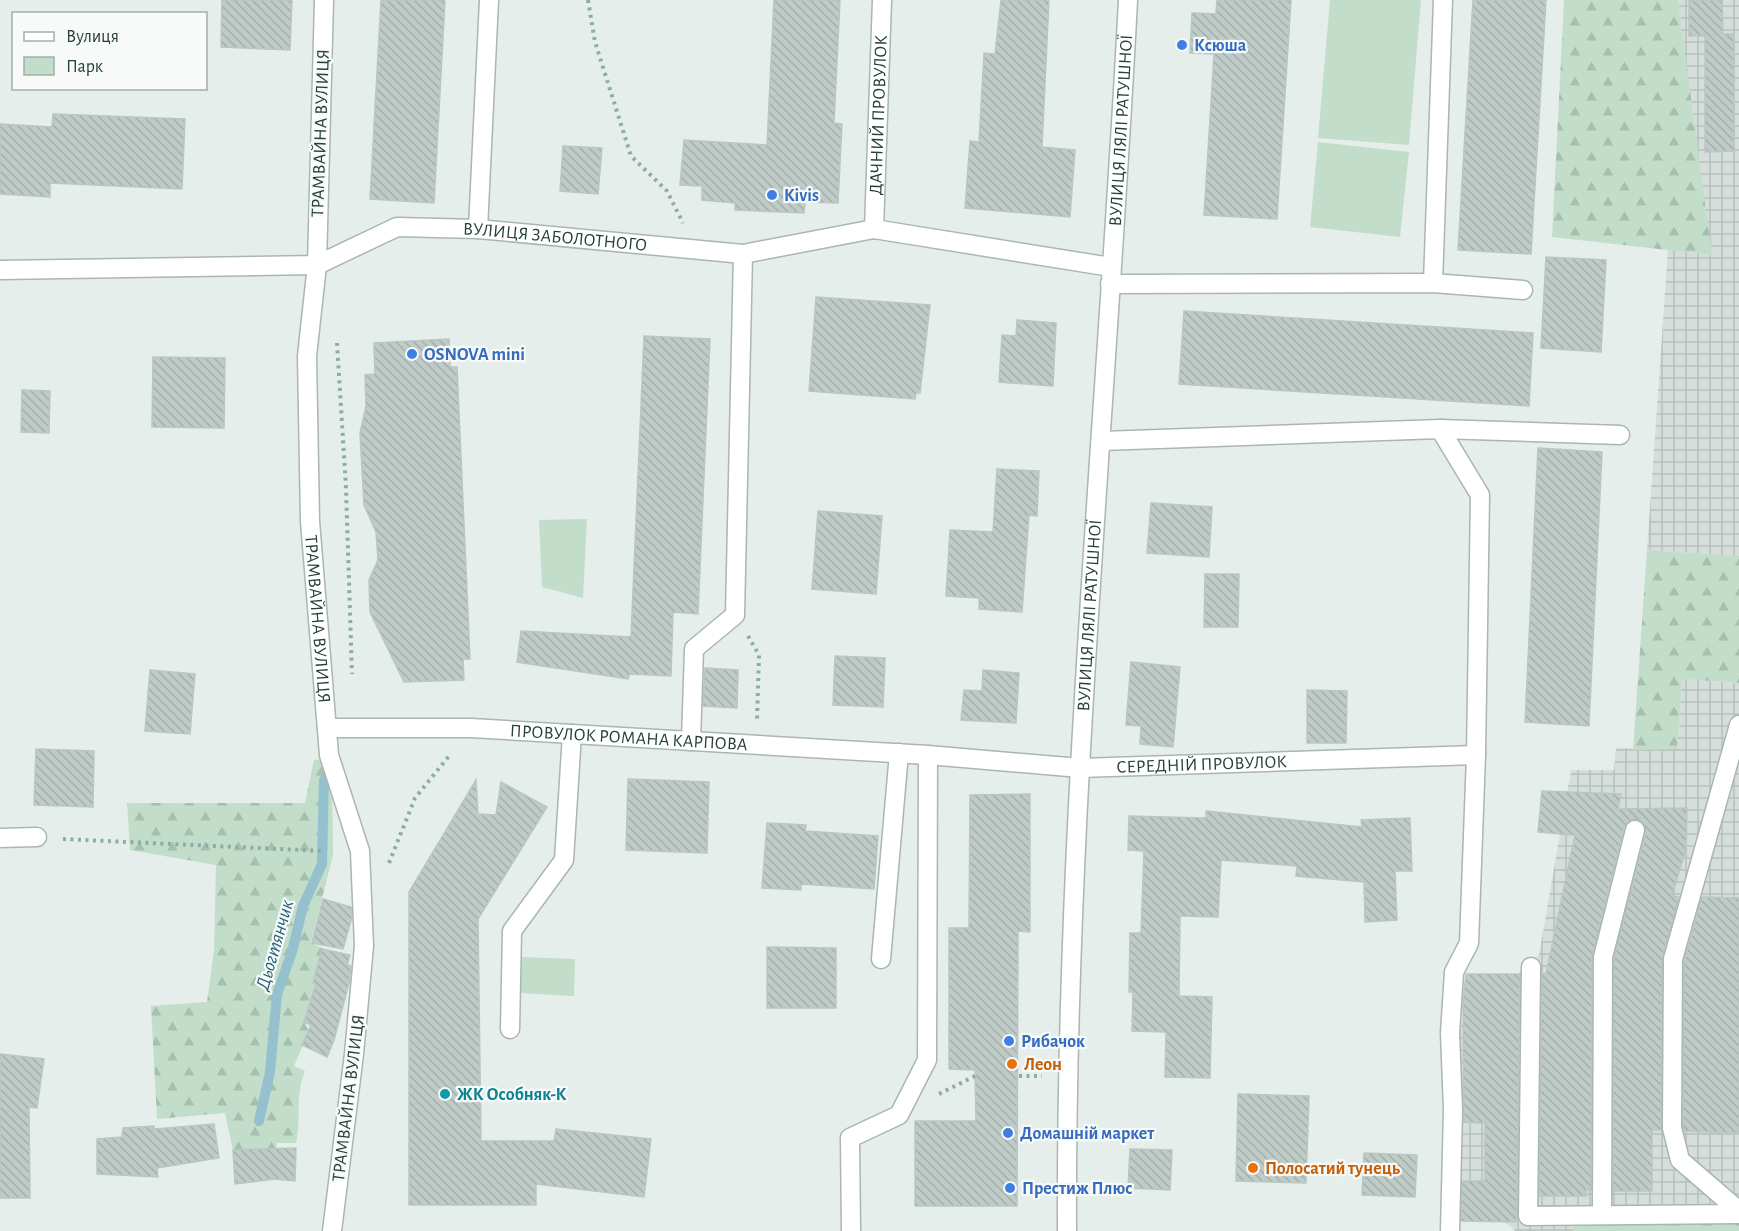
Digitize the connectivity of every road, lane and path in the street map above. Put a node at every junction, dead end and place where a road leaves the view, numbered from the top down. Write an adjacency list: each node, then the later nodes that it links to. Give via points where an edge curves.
1 (324, 0): 11 (street, ТРАМВАЙНА ВУЛИЦЯ)
2 (489, 0): 8 (street)
3 (588, 0): 9 (path, via 595,42 631,156 667,191)
4 (882, 0): 7 (street, ДАЧНИЙ ПРОВУЛОК)
5 (1128, 0): 13 (street, ВУЛИЦЯ ЛЯЛІ РАТУШНОЇ)
6 (1443, 0): 14 (street)
7 (874, 229): 10 (street, ВУЛИЦЯ ЗАБОЛОТНОГО); 13 (street, ВУЛИЦЯ ЗАБОЛОТНОГО)
8 (478, 230): 9 (street, ВУЛИЦЯ ЗАБОЛОТНОГО); 11 (street, ВУЛИЦЯ ЗАБОЛОТНОГО, via 397,228)
9 (697, 251): 10 (street, ВУЛИЦЯ ЗАБОЛОТНОГО)
10 (743, 254): 20 (street)
11 (316, 265): 12 (street, ВУЛИЦЯ ЗАБОЛОТНОГО); 23 (street, ТРАМВАЙНА ВУЛИЦЯ, via 308,357 310,521)
12 (0, 270)
13 (1111, 275): 14 (street, ВУЛИЦЯ ЗАБОЛОТНОГО); 19 (street, ВУЛИЦЯ ЛЯЛІ РАТУШНОЇ)
14 (1433, 283): 15 (street, ВУЛИЦЯ ЗАБОЛОТНОГО)
15 (1523, 290)
16 (337, 341): 21 (path)
17 (1440, 429): 18 (street); 19 (street); 30 (street, via 1480,495)
18 (1620, 435)
19 (1102, 441): 31 (street, ВУЛИЦЯ ЛЯЛІ РАТУШНОЇ)
20 (735, 615): 26 (street, via 694,649); 27 (path, via 759,655)
21 (352, 681)
22 (1739, 725): 40 (street, via 1673,959 1672,1128 1680,1160)
23 (327, 728): 24 (street, ПРОВУЛОК РОМАНА КАРПОВА); 43 (street, ТРАМВАЙНА ВУЛИЦЯ, via 329,755 360,851 364,946)
24 (471, 728): 25 (street, ПРОВУЛОК РОМАНА КАРПОВА); 36 (path, via 415,798)
25 (572, 734): 26 (street, ПРОВУЛОК РОМАНА КАРПОВА); 39 (street, via 564,860 512,932)
26 (691, 741): 27 (street, ПРОВУЛОК РОМАНА КАРПОВА)
27 (756, 745): 28 (street, ПРОВУЛОК РОМАНА КАРПОВА)
28 (899, 753): 29 (street, ПРОВУЛОК РОМАНА КАРПОВА); 37 (street)
29 (928, 754): 31 (street, СЕРЕДНІЙ ПРОВУЛОК); 44 (street, via 927,1059 899,1115 850,1138)
30 (1476, 755): 31 (street, СЕРЕДНІЙ ПРОВУЛОК); 47 (street, via 1470,943 1454,972 1450,1034)
31 (1080, 768): 45 (street, ВУЛИЦЯ ЛЯЛІ РАТУШНОЇ, via 1066,1076)
32 (1635, 830): 41 (street, via 1603,957)
33 (37, 837): 34 (street); 35 (path)
34 (0, 838)
35 (323, 851)
36 (385, 874)
37 (881, 959)
38 (1531, 967): 42 (street)
39 (510, 1029)
40 (1739, 1212): 41 (street)
41 (1602, 1215): 42 (street)
42 (1526, 1224)
43 (332, 1231)
44 (851, 1231)
45 (1066, 1231)
46 (1443, 1231): 47 (street)
47 (1450, 1231)

